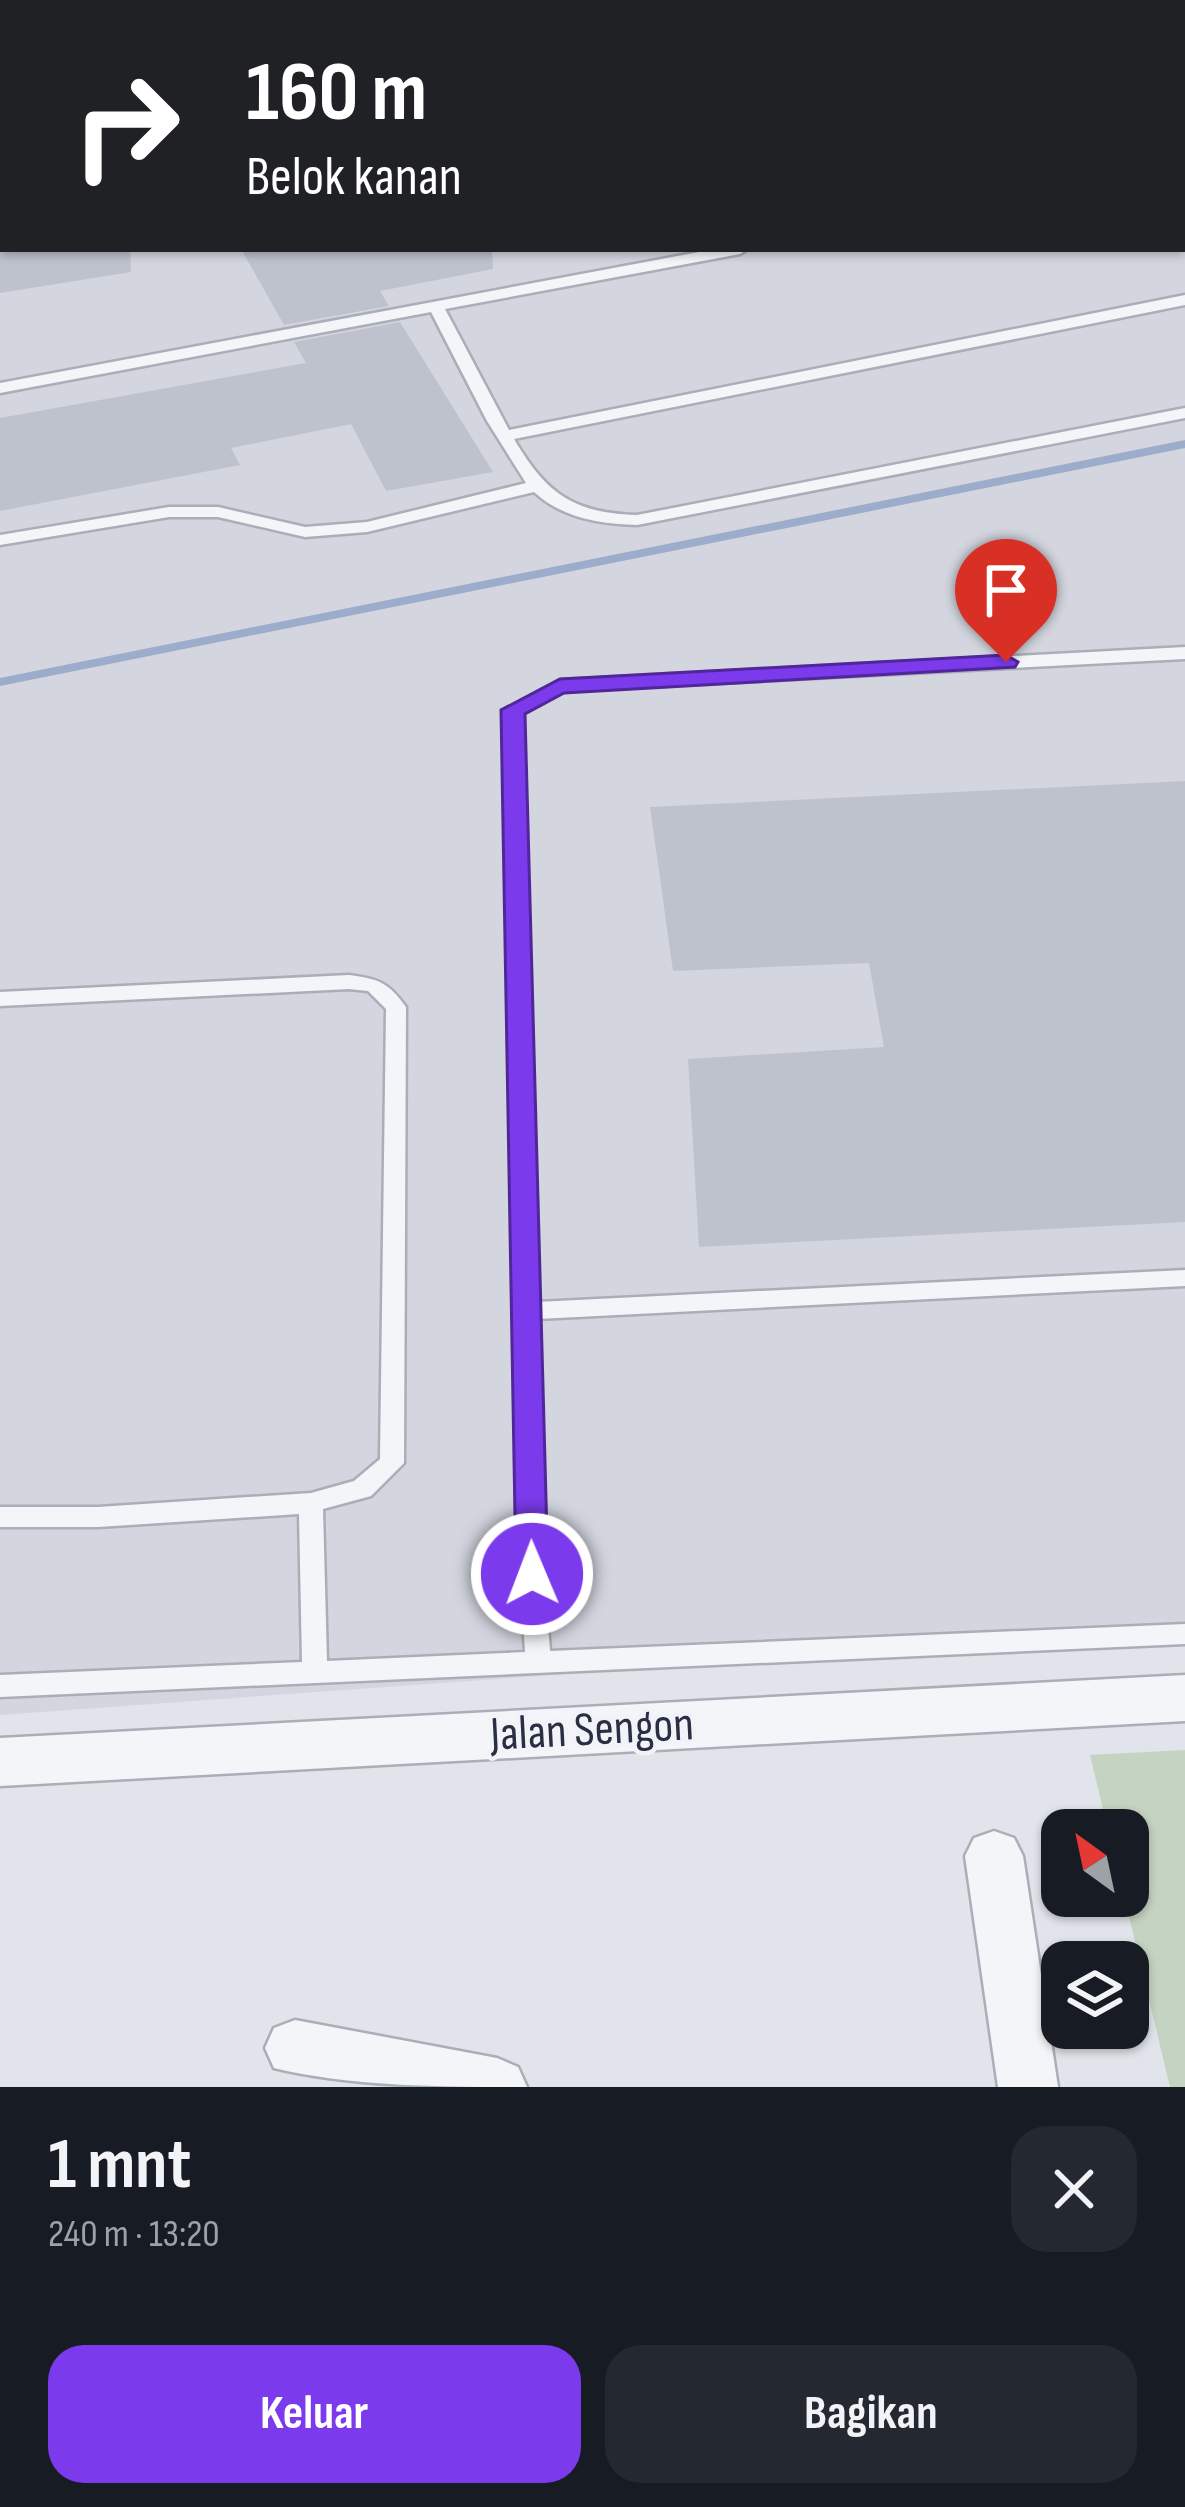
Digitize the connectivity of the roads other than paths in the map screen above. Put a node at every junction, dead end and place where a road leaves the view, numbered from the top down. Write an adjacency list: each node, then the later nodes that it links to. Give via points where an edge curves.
1 (723, 252): 3 (lane)
2 (1185, 300): 6 (lane)
3 (435, 304): 4 (lane); 6 (lane)
4 (0, 388)
5 (1185, 412): 7 (lane, via 637,520 586,514)
6 (507, 435): 7 (lane)
7 (536, 486): 8 (lane, via 367,527 305,532 218,512 169,512)
8 (0, 540)
9 (1185, 652): 12 (lane, via 560,686 513,710)
10 (0, 999): 13 (lane, via 350,982 374,985 396,1007 392,1463 362,1489)
11 (1185, 1278): 12 (lane)
12 (529, 1311): 16 (lane)
13 (310, 1503): 14 (lane); 17 (lane)
14 (0, 1517)
15 (1185, 1634): 16 (lane)
16 (538, 1661): 17 (lane)
17 (315, 1671): 18 (lane)
18 (0, 1686)
19 (1185, 1698): 20 (street, Jalan Sengon)
20 (0, 1762)
21 (994, 1856): 24 (street)
22 (295, 2048): 23 (street)
23 (497, 2087)
24 (1028, 2087)

